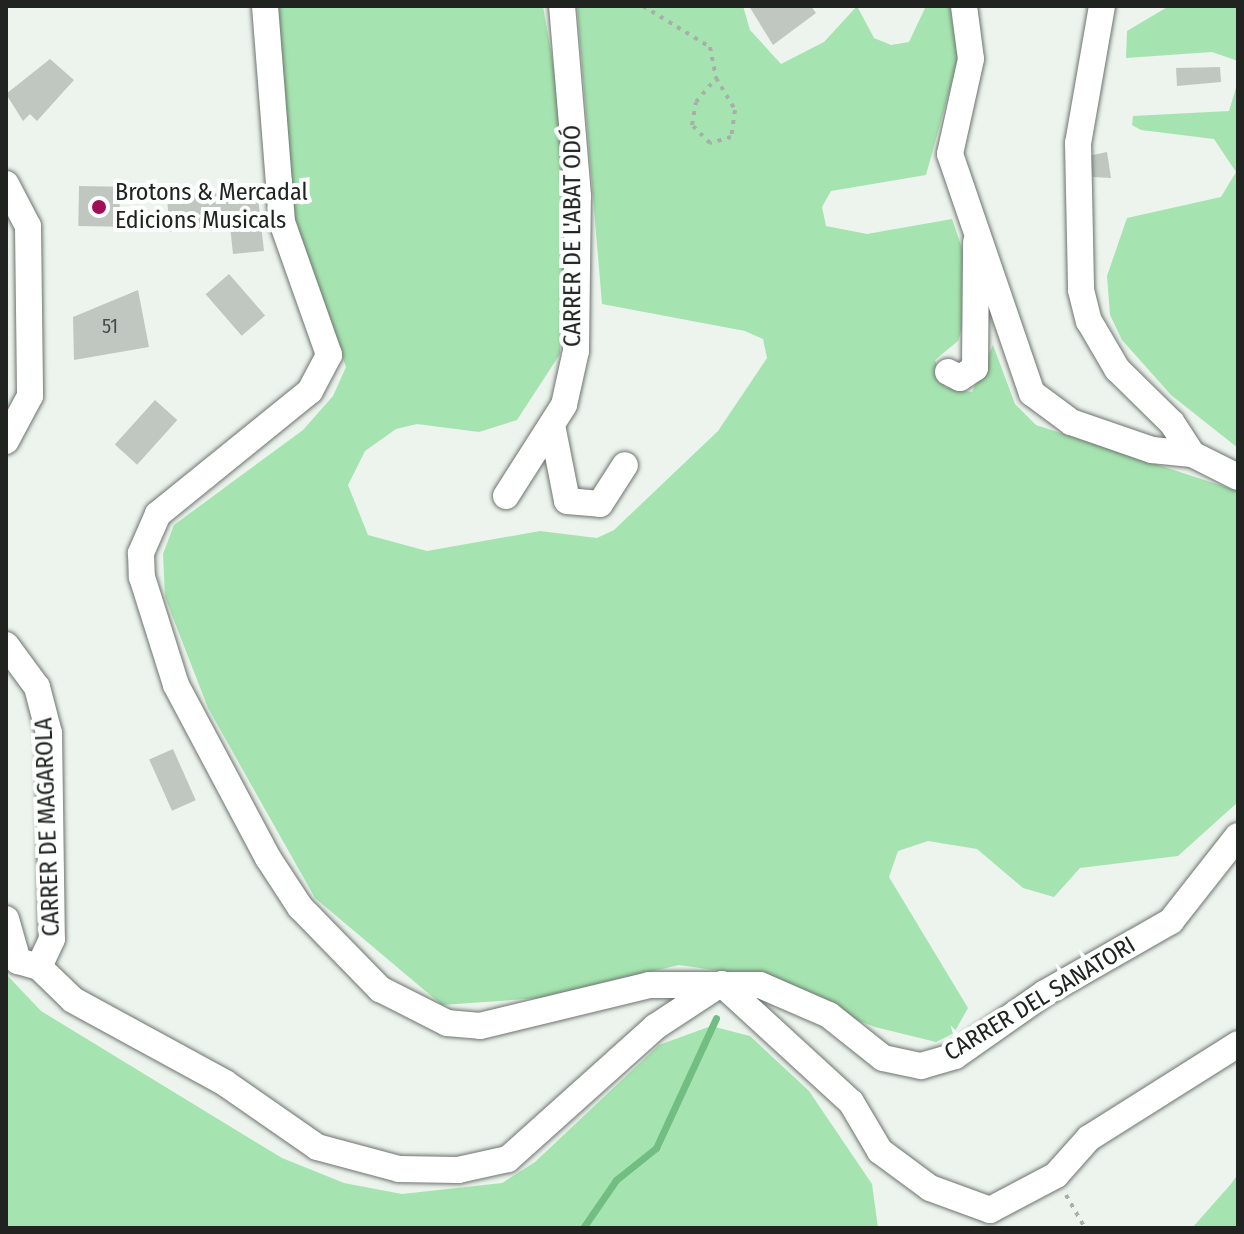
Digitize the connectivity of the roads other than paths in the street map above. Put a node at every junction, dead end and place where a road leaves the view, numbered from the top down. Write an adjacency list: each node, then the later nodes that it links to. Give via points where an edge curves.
1 (265, 6): 18 (street, CARRER DEL SANATORI, via 282,222 329,355 310,391 169,500 148,529 142,577 176,685 300,907 380,989 416,1010 480,1026 649,985)
2 (562, 6): 8 (street, CARRER DE L'ABAT ODÓ, via 578,196 576,337 564,405)
3 (964, 6): 6 (street, via 971,59 950,154)
4 (1102, 6): 10 (street, via 1081,99 1081,290 1103,349)
5 (6, 184): 9 (street, via 28,226 30,396)
6 (976, 223): 7 (street, via 975,368 960,378); 10 (street, via 1021,368 1047,411 1152,450)
7 (948, 372)
8 (552, 425): 11 (street, via 567,501 600,504); 13 (street, CARRER DE L'ABAT ODÓ)
9 (6, 441)
10 (1192, 454): 12 (street)
11 (625, 465)
12 (1238, 477)
13 (506, 496)
14 (6, 645): 17 (street, CARRER DE MAGAROLA, via 48,716 52,939)
15 (1238, 836): 18 (street, CARRER DEL SANATORI, via 1171,921 1045,993 955,1056 921,1066 883,1058 802,999 760,985)
16 (6, 919): 17 (street, via 18,961)
17 (39, 967): 18 (street, via 73,1000 225,1083 317,1147 369,1165 430,1171 508,1159 655,1027 698,992)
18 (722, 984): 19 (street, via 851,1102 880,1151 930,1188 990,1210 1056,1175 1089,1138)
19 (1238, 1044)

